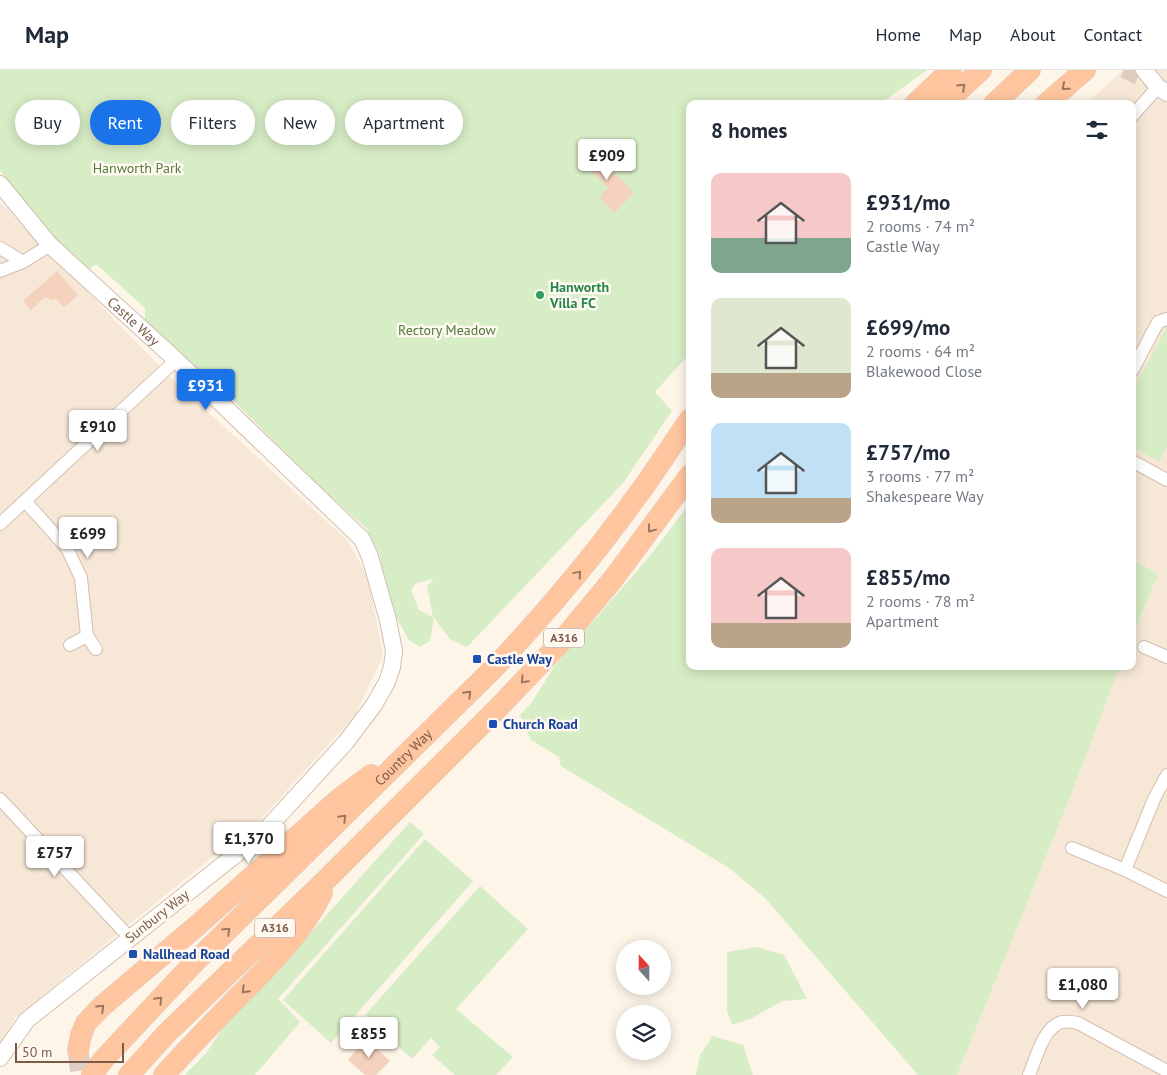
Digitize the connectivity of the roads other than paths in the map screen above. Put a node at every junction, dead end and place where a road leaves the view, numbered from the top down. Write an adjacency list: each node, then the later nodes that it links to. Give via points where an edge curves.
1 (951, 70): 6 (highway)
2 (980, 70): 7 (highway, one-way to 2)
3 (1030, 70): 8 (highway)
4 (1085, 70): 9 (highway, one-way to 9)
5 (1155, 82): 10 (street)
6 (919, 100)
7 (948, 100)
8 (998, 100)
9 (1051, 100)
10 (1136, 110)
11 (0, 184): 12 (street, Castle Way)
12 (50, 245): 14 (street); 17 (street, Castle Way)
13 (0, 248): 14 (street)
14 (23, 262): 15 (street)
15 (0, 271)
16 (1167, 319): 18 (street, via 1158,322)
17 (176, 360): 23 (street); 29 (street, Castle Way, via 362,539 388,620)
18 (1136, 363)
19 (686, 423): 31 (highway, Country Way / A316, one-way to 19, via 494,669 588,561)
20 (1136, 463): 21 (street)
21 (1166, 476)
22 (686, 482): 36 (highway, A316, one-way to 36, via 562,642)
23 (25, 501): 24 (street); 25 (street, via 67,548 81,578)
24 (0, 524)
25 (87, 636): 26 (street); 28 (street)
26 (70, 645)
27 (1144, 647): 30 (street)
28 (96, 649)
29 (394, 652): 38 (street, Sunbury Way, via 388,682 374,705 346,742 263,833)
30 (1167, 656)
31 (434, 728): 39 (highway, one-way to 31, via 86,1023 101,1007 339,799); 42 (highway, Country Way / A316, one-way to 31, via 192,965)
32 (1167, 775): 35 (street)
33 (0, 799): 38 (street)
34 (1072, 848): 35 (street)
35 (1125, 870): 37 (street)
36 (331, 875): 43 (highway, A316, via 219,981); 44 (highway, one-way to 44, via 317,902 279,955)
37 (1167, 891)
38 (130, 938): 40 (street, Sunbury Way, via 27,1020)
39 (78, 1050)
40 (0, 1058)
41 (1167, 1071): 45 (street, via 1078,1023 1068,1021 1052,1028 1046,1035)
42 (92, 1075)
43 (129, 1075)
44 (164, 1075)
45 (1029, 1075)

